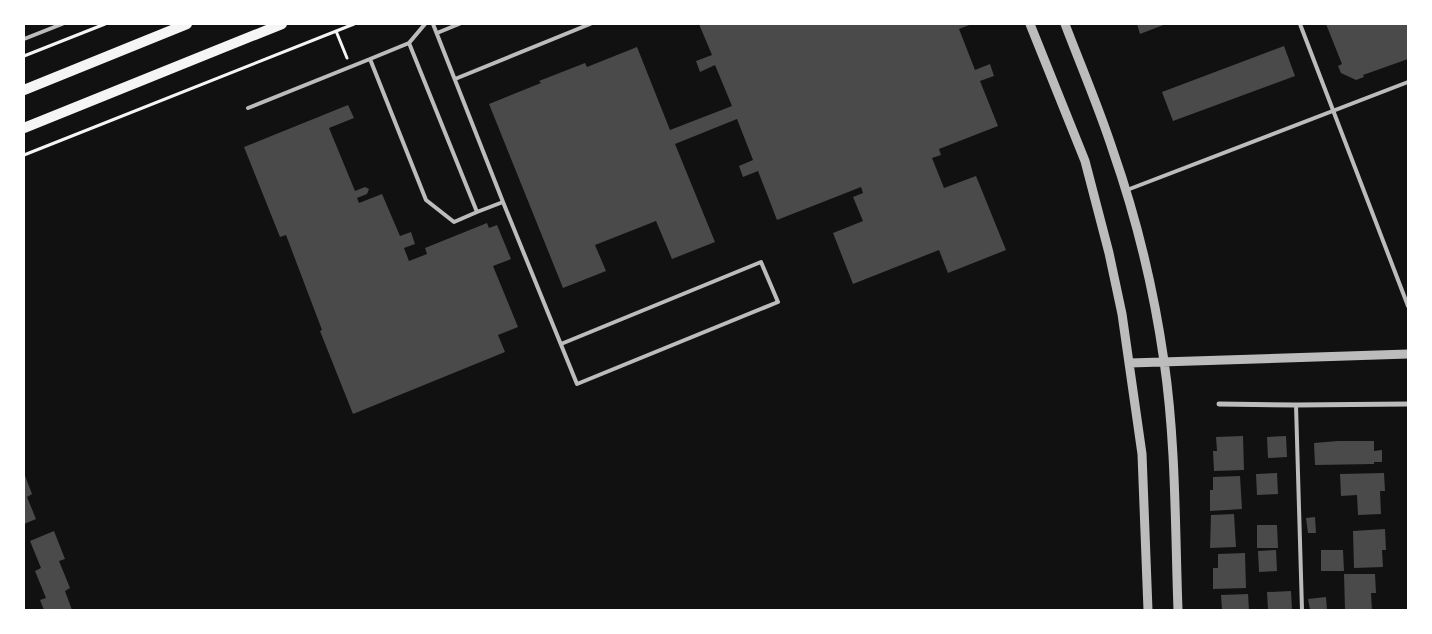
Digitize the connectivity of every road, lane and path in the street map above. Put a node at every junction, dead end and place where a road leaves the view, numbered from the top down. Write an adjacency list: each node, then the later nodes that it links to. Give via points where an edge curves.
1 (62, 24): 15 (lane)
2 (105, 24): 17 (path)
3 (187, 24): 22 (main road)
4 (282, 24): 25 (main road)
5 (354, 24): 13 (path)
6 (425, 24): 16 (lane)
7 (433, 24): 14 (lane)
8 (459, 24): 14 (lane)
9 (590, 24): 20 (lane)
10 (1030, 24): 34 (street, via 1085,161 1109,253)
11 (1064, 24): 27 (street)
12 (1300, 24): 24 (lane)
13 (336, 31): 19 (path); 26 (path)
14 (437, 33): 20 (lane)
15 (24, 39)
16 (409, 43): 18 (lane); 29 (lane)
17 (24, 56)
18 (370, 59): 19 (lane); 29 (lane, via 426,200 454,222)
19 (350, 67): 23 (lane)
20 (454, 78): 28 (lane)
21 (1408, 82): 24 (lane)
22 (24, 90)
23 (248, 108)
24 (1334, 110): 27 (lane); 30 (lane)
25 (24, 128)
26 (24, 155)
27 (1125, 191): 33 (street, via 1140,245)
28 (503, 202): 29 (lane); 31 (lane)
29 (477, 212)
30 (1408, 306)
31 (561, 344): 31 (lane, via 762,262 778,302 577,384)
32 (1408, 354): 33 (street)
33 (1164, 361): 34 (street); 39 (street, via 1172,446)
34 (1130, 363): 38 (street, via 1142,454)
35 (1218, 404): 37 (street)
36 (1408, 404): 37 (street)
37 (1296, 405): 40 (lane)
38 (1148, 610)
39 (1178, 610)
40 (1302, 610)

